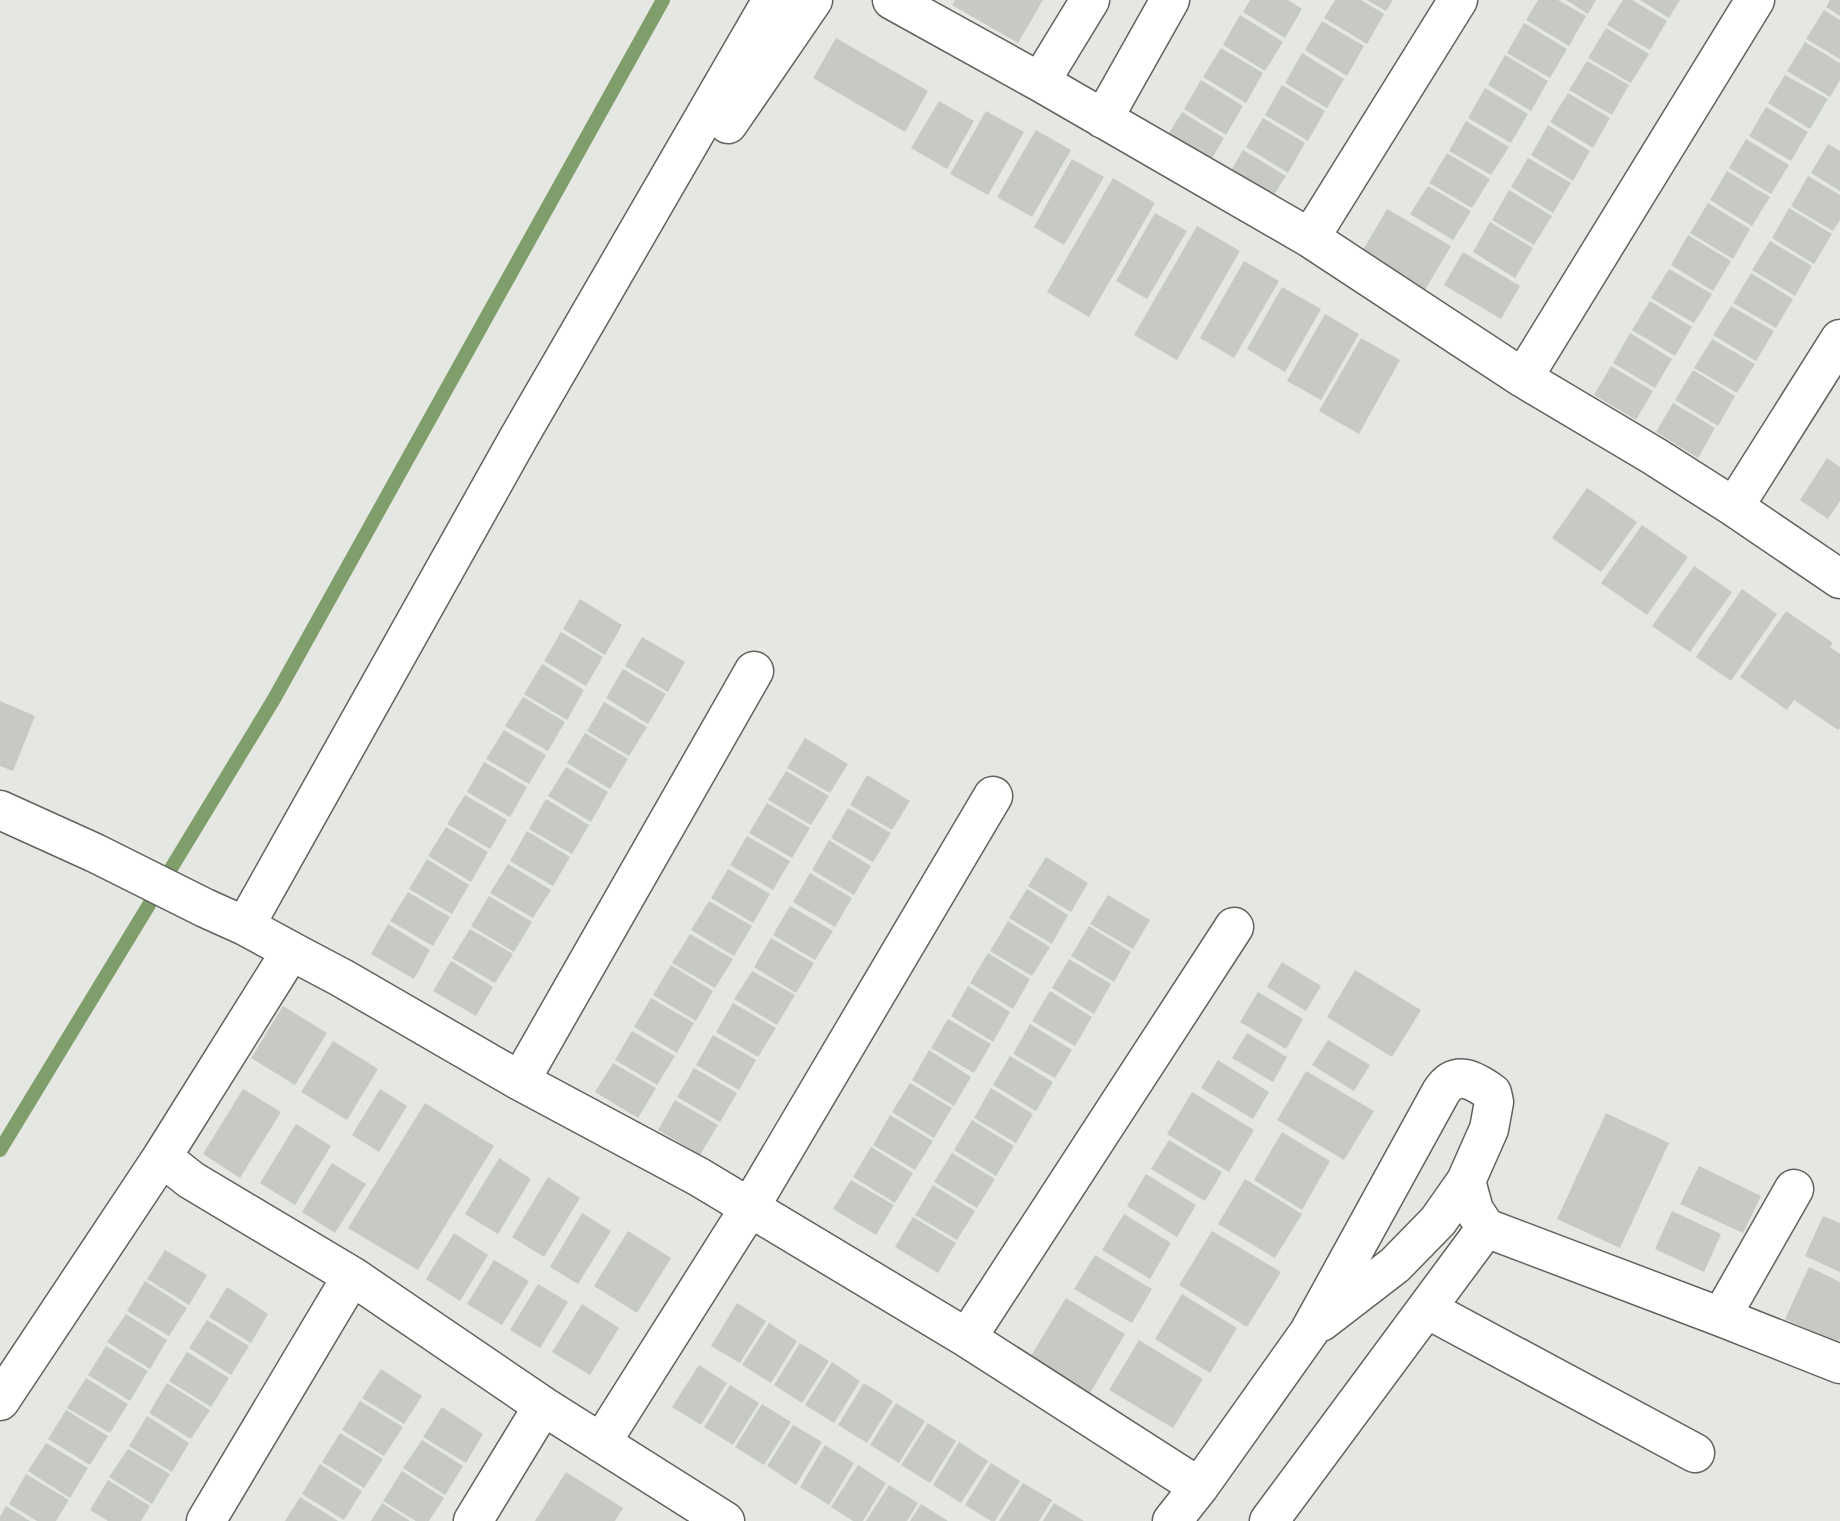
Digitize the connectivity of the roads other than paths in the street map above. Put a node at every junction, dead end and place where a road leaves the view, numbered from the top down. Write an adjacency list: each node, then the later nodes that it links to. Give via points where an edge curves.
1 (772, 0): 19 (street, via 519,437)
2 (813, 0): 10 (street)
3 (892, 0): 8 (street)
4 (1090, 0): 8 (street)
5 (1170, 0): 9 (street)
6 (1458, 0): 11 (street)
7 (1755, 0): 13 (street)
8 (1040, 82): 9 (street)
9 (1103, 119): 11 (street)
10 (728, 124)
11 (1310, 238): 13 (street)
12 (1840, 339): 14 (street)
13 (1523, 378): 14 (street)
14 (1734, 507): 15 (street)
15 (1840, 579)
16 (754, 671): 22 (street)
17 (993, 796): 26 (street)
18 (0, 810): 19 (street)
19 (245, 926): 21 (street)
20 (1234, 927): 32 (street)
21 (291, 950): 22 (street); 23 (street)
22 (520, 1081): 26 (street)
23 (162, 1157): 28 (street, via 191,1180); 34 (street)
24 (1466, 1181): 27 (street, via 1474,1210); 31 (street, via 1438,1221 1395,1265); 31 (street, via 1489,1129 1494,1102 1492,1093 1481,1085 1453,1079 1441,1092)
25 (1794, 1189): 30 (street)
26 (750, 1207): 32 (street); 36 (street)
27 (1486, 1228): 29 (street); 30 (street)
28 (352, 1276): 35 (street); 39 (street)
29 (1427, 1309): 37 (street); 43 (street)
30 (1721, 1317): 33 (street)
31 (1309, 1332): 38 (street)
32 (967, 1338): 38 (street)
33 (1840, 1364)
34 (0, 1401)
35 (543, 1406): 36 (street); 40 (street)
36 (601, 1443): 41 (street)
37 (1695, 1453)
38 (1199, 1487): 42 (street)
39 (206, 1521)
40 (472, 1521)
41 (725, 1521)
42 (1172, 1521)
43 (1269, 1521)

